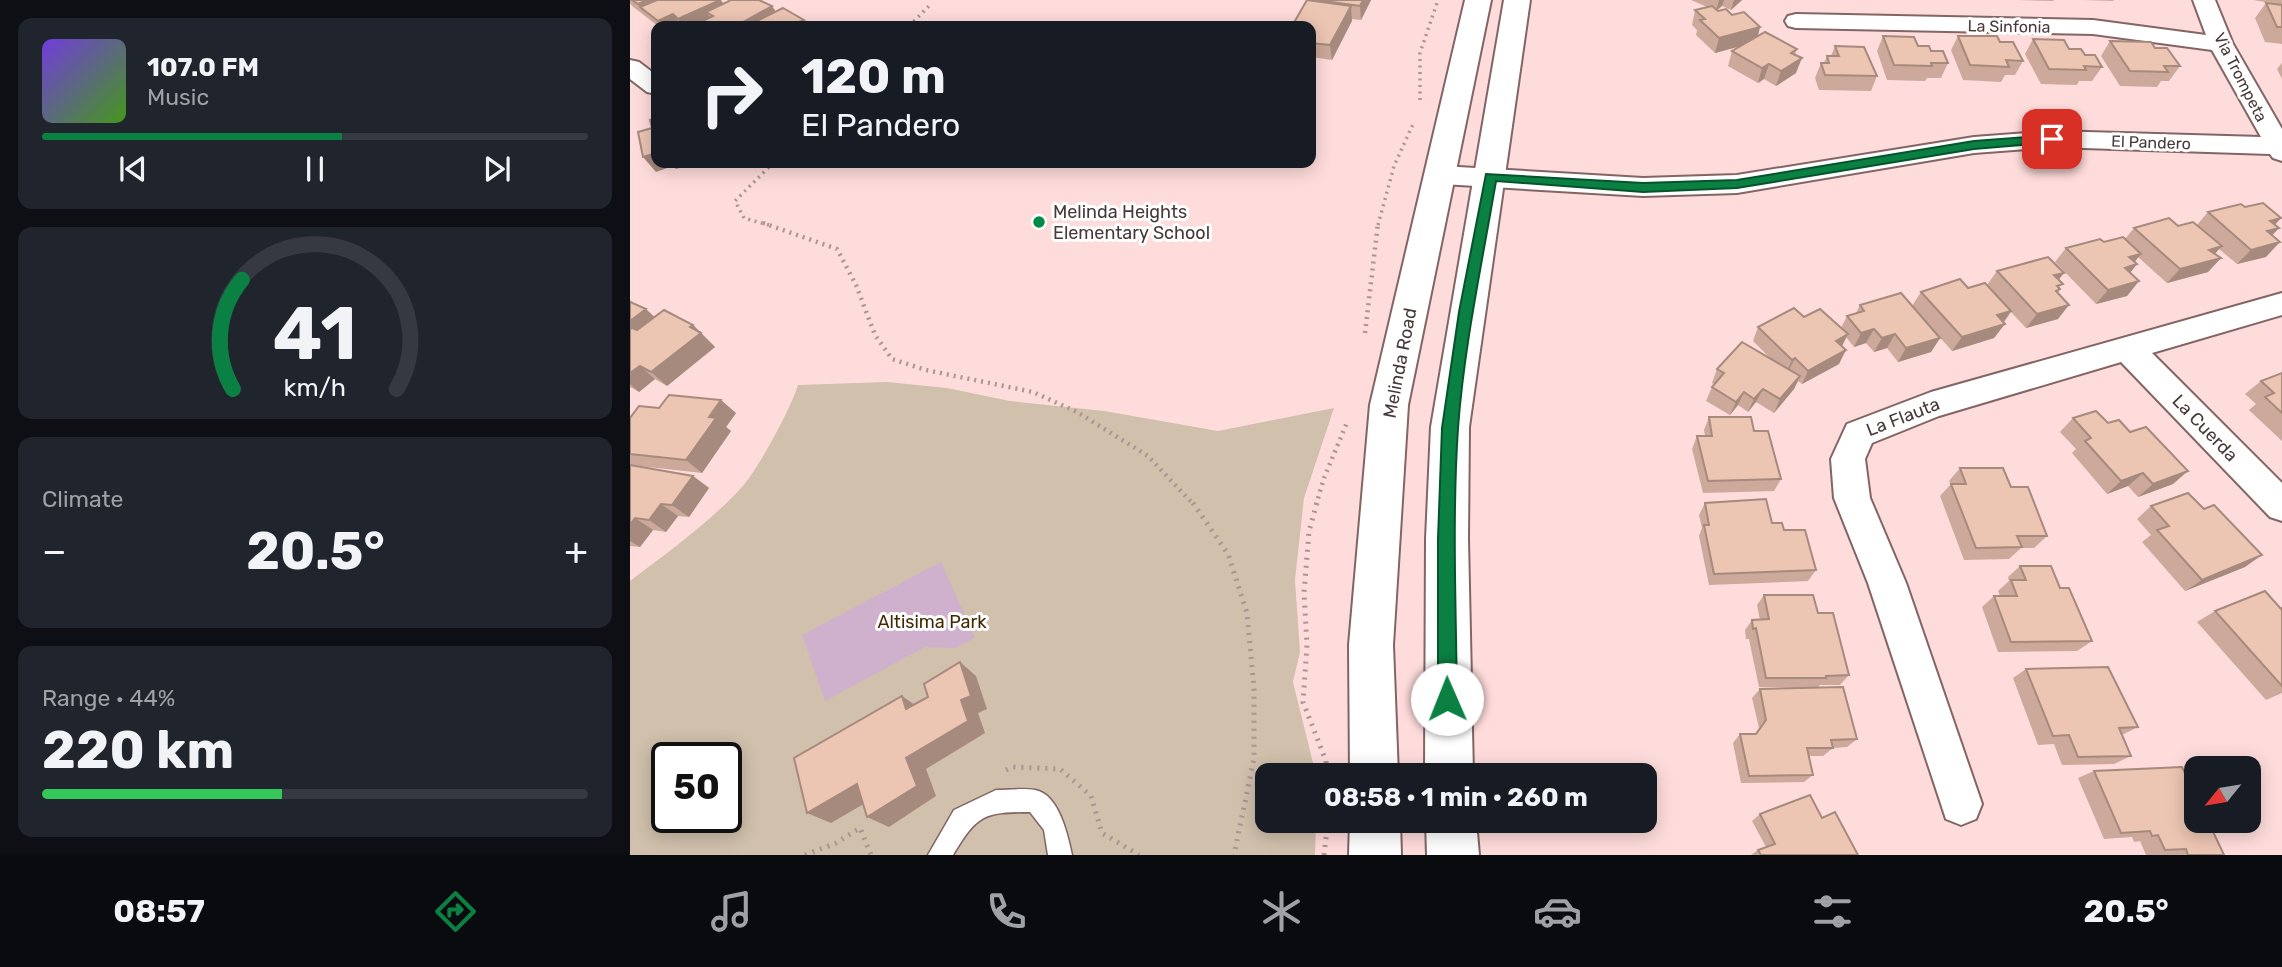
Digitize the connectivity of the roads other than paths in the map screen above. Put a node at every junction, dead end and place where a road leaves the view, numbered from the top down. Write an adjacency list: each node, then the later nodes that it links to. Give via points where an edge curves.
1 (1478, 0): 9 (main road, Melinda Road)
2 (1517, 0): 10 (main road)
3 (2204, 0): 5 (street, Via Trompeta)
4 (1796, 21): 5 (street, La Sinfonia, via 2093,27)
5 (2221, 44): 8 (street, Via Trompeta)
6 (630, 67): 7 (street)
7 (651, 83)
8 (2279, 149): 10 (street, El Pandero, via 2052,139 1974,145 1737,184 1643,187)
9 (1442, 175): 10 (street, El Pandero); 14 (main road, Melinda Road, via 1389,405 1371,645)
10 (1490, 177): 15 (main road, via 1450,428)
11 (2282, 304): 12 (street, La Flauta)
12 (2128, 349): 13 (street, La Cuerda); 16 (street, La Flauta, via 1919,410 1859,433 1848,459 1852,498 1887,583)
13 (2282, 506)
14 (1374, 763)
15 (1449, 763)
16 (1961, 804)
17 (1375, 833): 21 (main road)
18 (1452, 833): 22 (main road)
19 (940, 855): 20 (lane, via 962,818 996,801 1036,801 1054,825)
20 (1060, 855)
21 (1375, 855)
22 (1453, 855)

